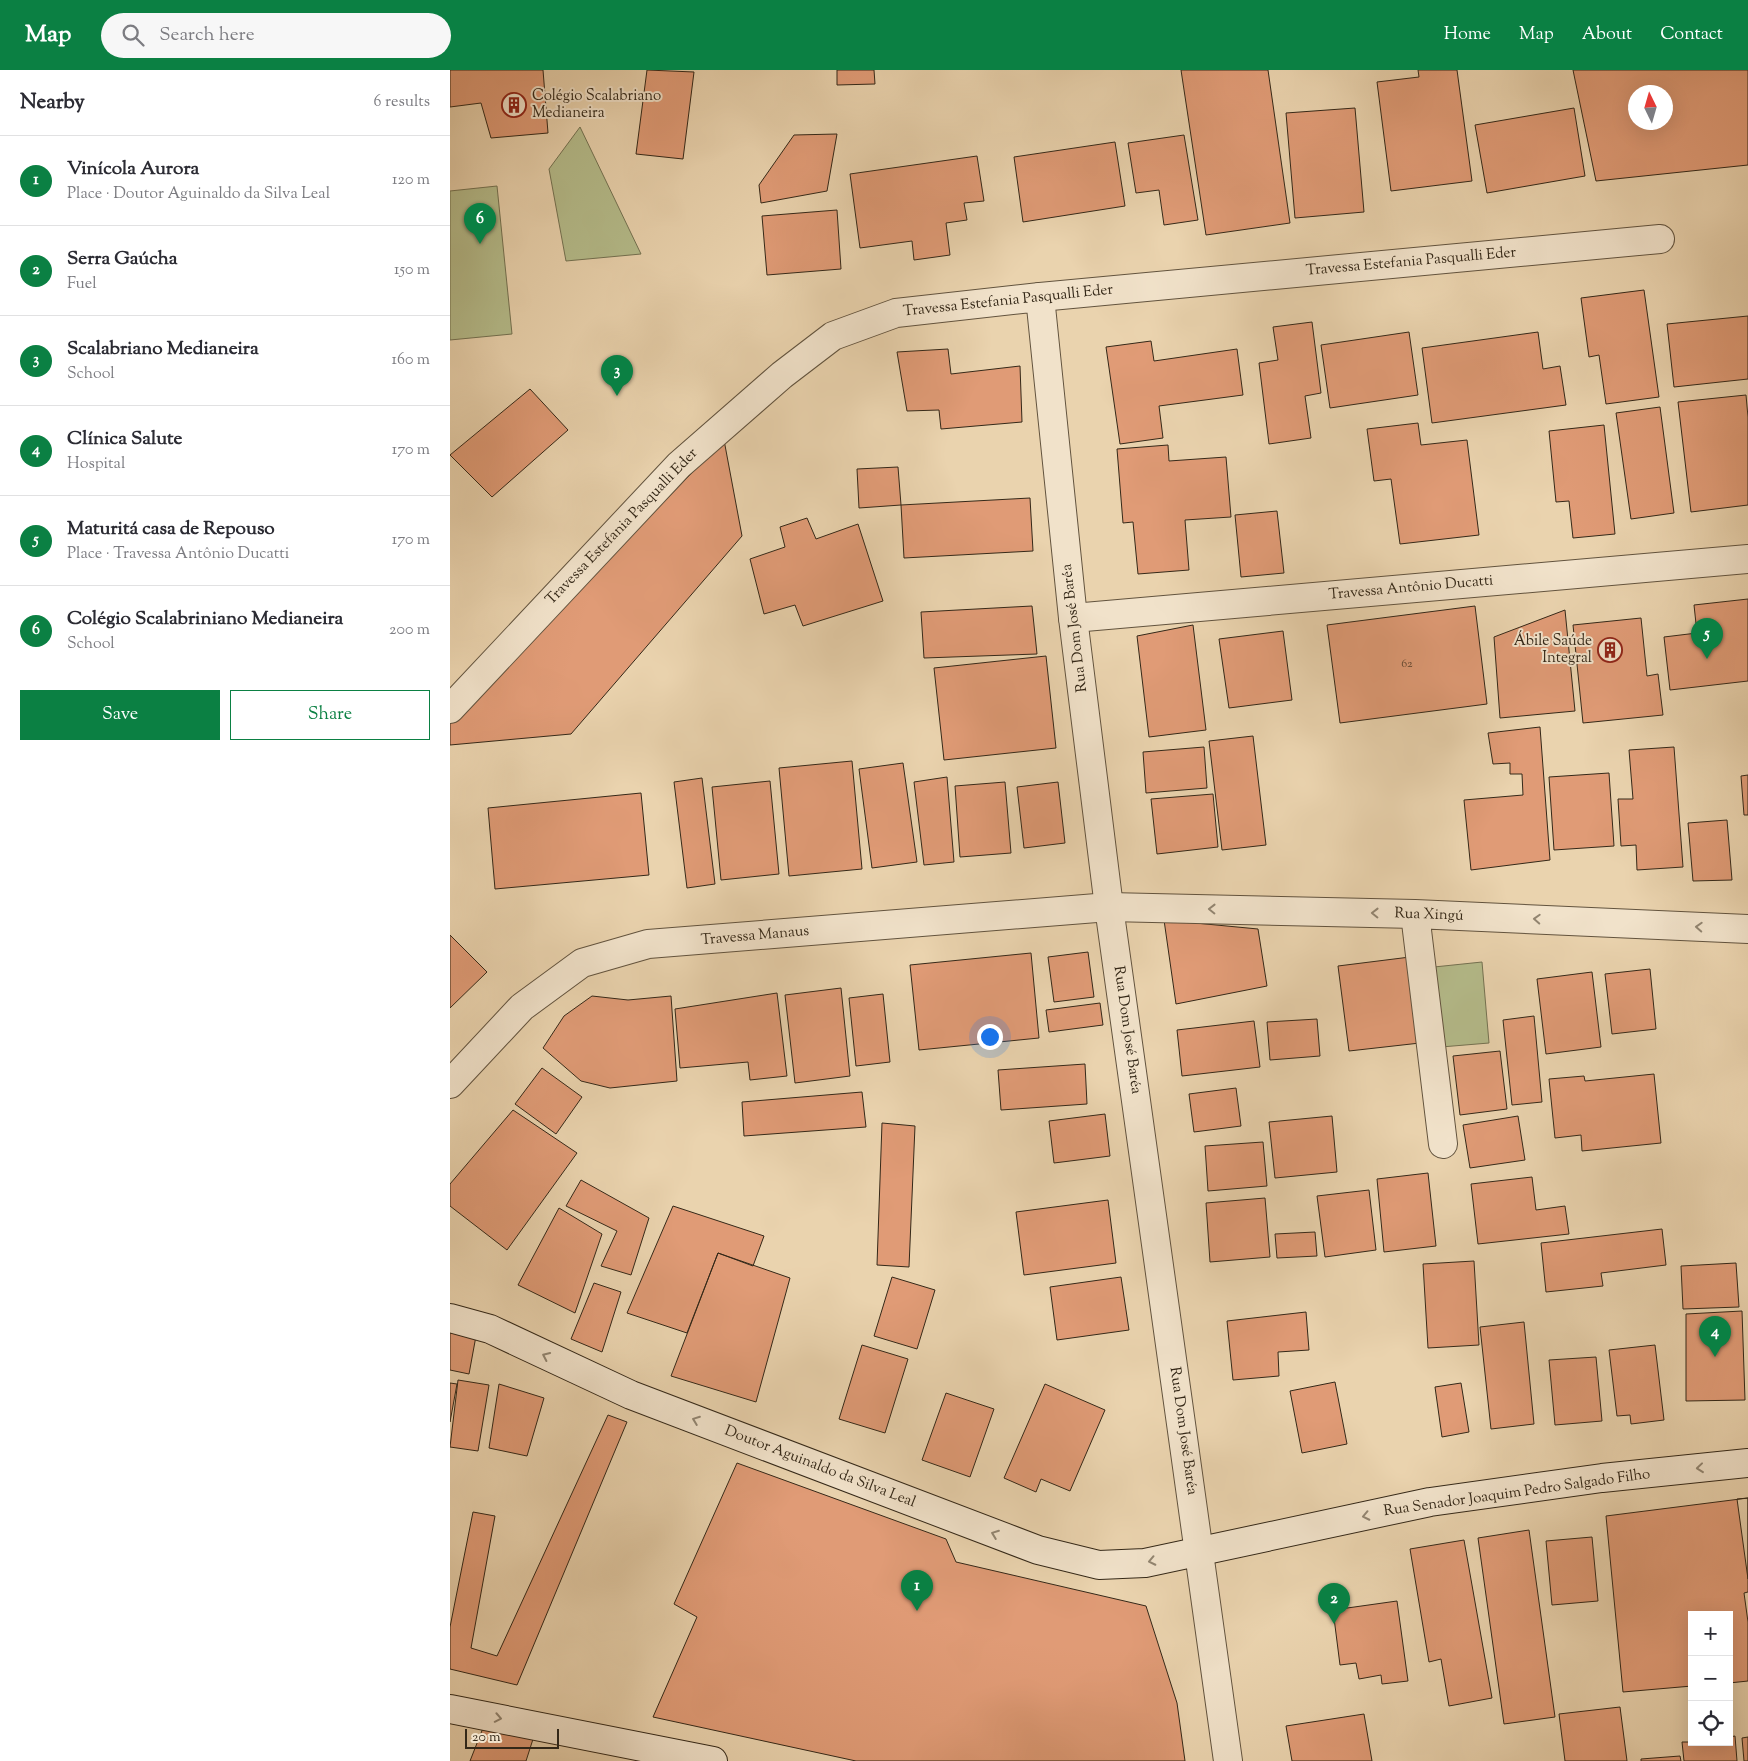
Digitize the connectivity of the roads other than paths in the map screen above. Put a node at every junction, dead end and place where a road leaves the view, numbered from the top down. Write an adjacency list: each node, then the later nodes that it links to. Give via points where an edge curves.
1 (1660, 239): 2 (street, Travessa Estefania Pasqualli Eder)
2 (1040, 297): 4 (street, Rua Dom José Baréa); 5 (street, Travessa Estefania Pasqualli Eder, via 896,313 833,336 782,375 679,465)
3 (1748, 559): 4 (street, Travessa Antônio Ducatti)
4 (1073, 618): 6 (street, Rua Dom José Baréa)
5 (450, 708)
6 (1110, 907): 7 (street, Rua Xingú, one-way to 6); 9 (street, Travessa Manaus, via 648,944 582,963 522,1007); 13 (street, Rua Dom José Baréa)
7 (1415, 914): 8 (street, Rua Xingú, one-way to 7); 10 (street)
8 (1748, 929)
9 (450, 1084)
10 (1443, 1144)
11 (450, 1318): 13 (street, Doutor Aguinaldo da Silva Leal, one-way to 11, via 1145,1563 1099,1565 1038,1550 631,1395 490,1329)
12 (1748, 1462): 13 (street, Rua Senador Joaquim Pedro Salgado Filho, one-way to 13, via 1430,1502)
13 (1200, 1550): 16 (street, Rua Dom José Baréa)
14 (450, 1710): 15 (street, one-way to 15)
15 (713, 1761)
16 (1228, 1761)

